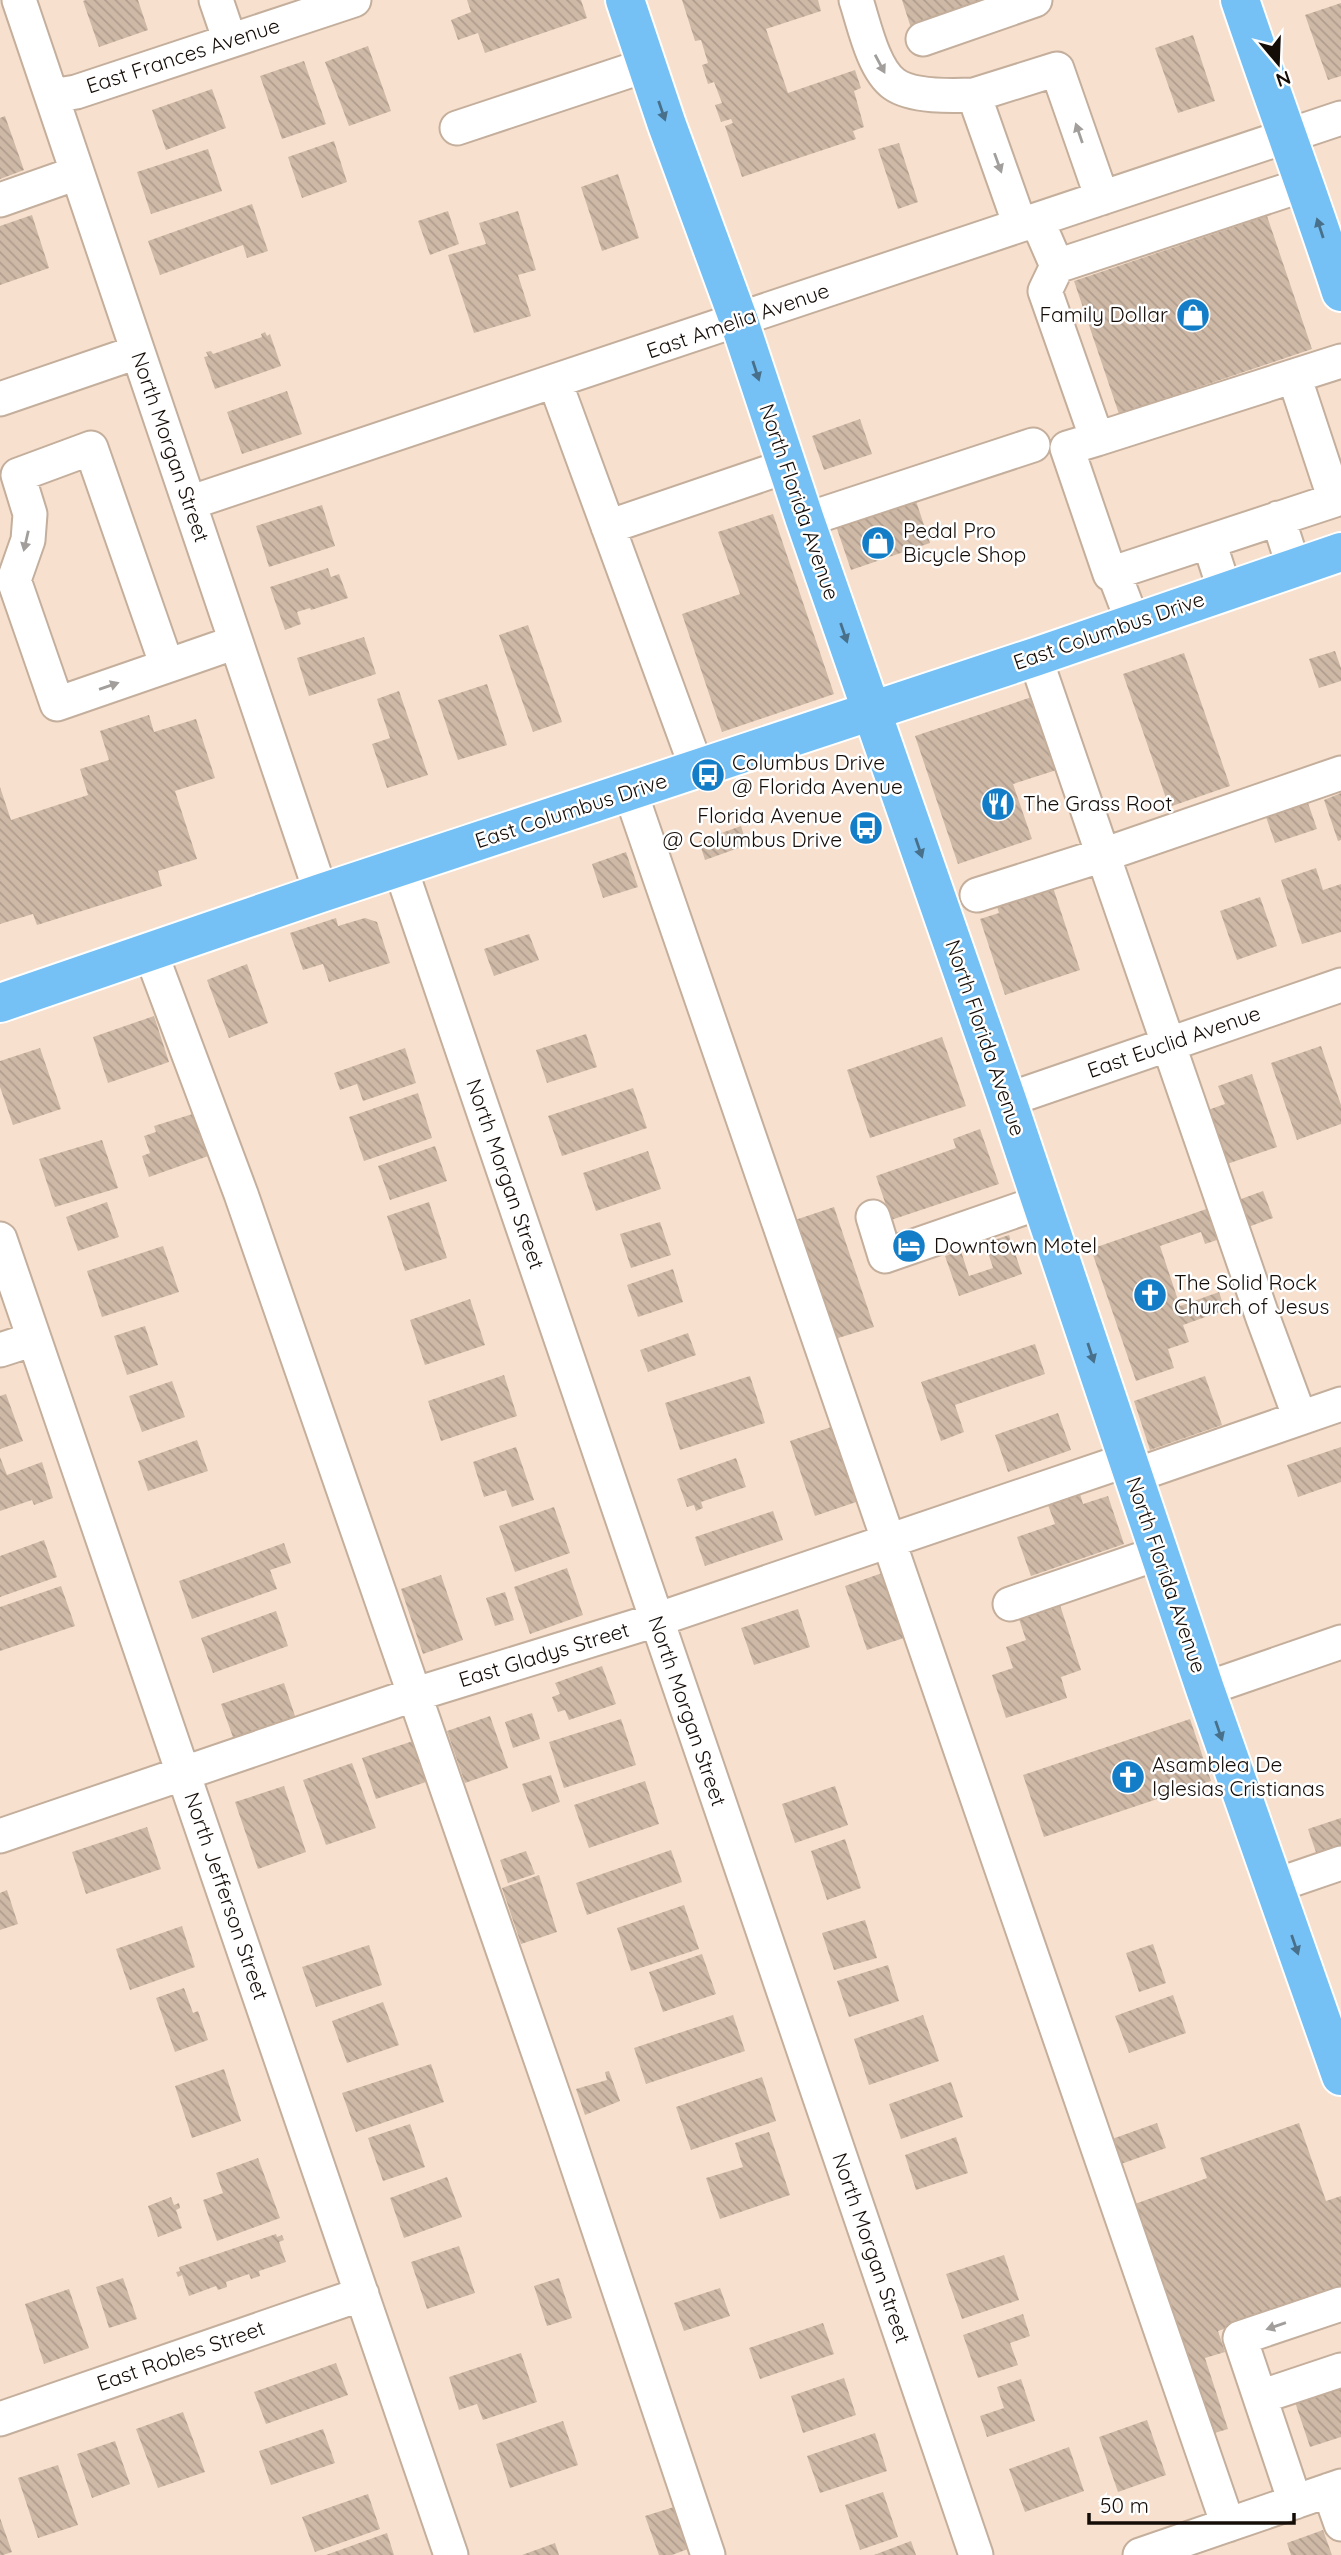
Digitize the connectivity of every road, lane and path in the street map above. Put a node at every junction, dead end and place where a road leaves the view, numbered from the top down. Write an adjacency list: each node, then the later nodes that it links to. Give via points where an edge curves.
1 (19, 0): 12 (street, North Morgan Street)
2 (216, 0): 9 (street)
3 (354, 0): 9 (street, East Frances Avenue)
4 (625, 0): 10 (main road, North Florida Avenue)
5 (856, 0): 11 (street, one-way to 11, via 878,66 894,84 918,93)
6 (1035, 0): 8 (street)
7 (1240, 0): 15 (main road)
8 (923, 39)
9 (230, 41): 12 (street, East Frances Avenue)
10 (647, 65): 14 (street); 23 (main road, North Florida Avenue, one-way to 23)
11 (974, 95): 18 (street, one-way to 11, via 1057,69); 20 (street, one-way to 20)
12 (52, 96): 16 (street, North Morgan Street)
13 (1341, 118): 15 (street, East Amelia Avenue)
14 (457, 128)
15 (1286, 137): 17 (main road); 18 (street, East Amelia Avenue)
16 (77, 173): 19 (street); 24 (street, North Morgan Street)
17 (1306, 184): 21 (street); 22 (main road, one-way to 17)
18 (1102, 198): 20 (street, East Amelia Avenue)
19 (0, 200)
20 (1028, 222): 21 (street); 23 (street, East Amelia Avenue)
21 (1057, 266): 29 (street, via 1045,291)
22 (1341, 292)
23 (739, 321): 27 (street, East Amelia Avenue); 31 (main road, North Florida Avenue, one-way to 31)
24 (138, 352): 28 (street); 32 (street, North Morgan Street)
25 (1341, 361): 26 (street)
26 (1294, 376): 29 (street); 33 (street, via 1335,500)
27 (555, 382): 32 (street, East Amelia Avenue); 35 (street)
28 (0, 398)
29 (1097, 439): 39 (street, via 1067,447 1110,574)
30 (1034, 445): 34 (street)
31 (787, 466): 34 (main road, North Florida Avenue); 35 (street)
32 (189, 503): 42 (street, North Morgan Street)
33 (1278, 518): 36 (street); 38 (street)
34 (805, 520): 45 (main road, North Florida Avenue, one-way to 45)
35 (608, 527): 46 (street)
36 (1209, 542): 39 (street); 40 (street)
37 (1341, 552): 38 (main road, East Columbus Drive)
38 (1294, 568): 40 (main road, East Columbus Drive)
39 (1114, 573): 41 (street)
40 (1225, 591): 41 (main road, East Columbus Drive)
41 (1133, 623): 43 (main road, East Columbus Drive)
42 (236, 642): 44 (street); 51 (street, North Morgan Street)
43 (1035, 657): 45 (main road, East Columbus Drive); 49 (street)
44 (167, 666): 44 (street, one-way to 44, via 91,448 18,475 30,514 28,540 14,580 57,704)
45 (872, 711): 46 (main road, East Columbus Drive); 57 (main road, North Florida Avenue, one-way to 57)
46 (697, 769): 48 (main road, East Columbus Drive)
47 (1341, 773): 49 (street)
48 (630, 792): 50 (main road, East Columbus Drive); 66 (street)
49 (1103, 855): 52 (street); 56 (street)
50 (400, 867): 51 (main road, East Columbus Drive); 69 (street, North Morgan Street)
51 (321, 893): 53 (main road, East Columbus Drive)
52 (977, 895)
53 (150, 951): 55 (main road, East Columbus Drive); 72 (street, via 241,1194)
54 (1341, 985): 56 (street, East Euclid Avenue)
55 (0, 1003)
56 (1168, 1044): 57 (street, East Euclid Avenue); 64 (street)
57 (1007, 1100): 58 (main road, North Florida Avenue)
58 (1041, 1202): 59 (street, via 886,1256); 65 (main road, North Florida Avenue, one-way to 65)
59 (873, 1217)
60 (0, 1238): 61 (street, North Jefferson Street)
61 (34, 1339): 62 (street); 73 (street, North Jefferson Street)
62 (0, 1350)
63 (1341, 1404): 64 (street, East Gladys Street)
64 (1300, 1418): 65 (street, East Gladys Street)
65 (1130, 1468): 66 (street, East Gladys Street); 67 (main road, North Florida Avenue)
66 (887, 1540): 69 (street, East Gladys Street); 86 (street)
67 (1159, 1553): 68 (street); 71 (main road, North Florida Avenue)
68 (1010, 1604)
69 (656, 1620): 72 (street, East Gladys Street); 89 (street, North Morgan Street)
70 (1341, 1642): 71 (street)
71 (1205, 1689): 76 (main road, North Florida Avenue, one-way to 76)
72 (413, 1695): 73 (street, East Gladys Street); 88 (street)
73 (184, 1772): 74 (street, East Gladys Street); 78 (street, North Jefferson Street)
74 (0, 1836)
75 (1341, 1863): 76 (street)
76 (1274, 1886): 77 (main road, North Florida Avenue, one-way to 77)
77 (1341, 2076)
78 (362, 2294): 82 (street, East Robles Street); 87 (street, North Jefferson Street)
79 (1341, 2304): 81 (street, one-way to 81, via 1240,2338)
80 (1341, 2370): 81 (street)
81 (1260, 2397): 84 (street)
82 (0, 2419)
83 (1335, 2488): 84 (street); 85 (street)
84 (1295, 2502): 86 (street)
85 (1341, 2524)
86 (1228, 2525): 90 (street)
87 (451, 2555)
88 (708, 2555)
89 (976, 2555)
90 (1140, 2555)

